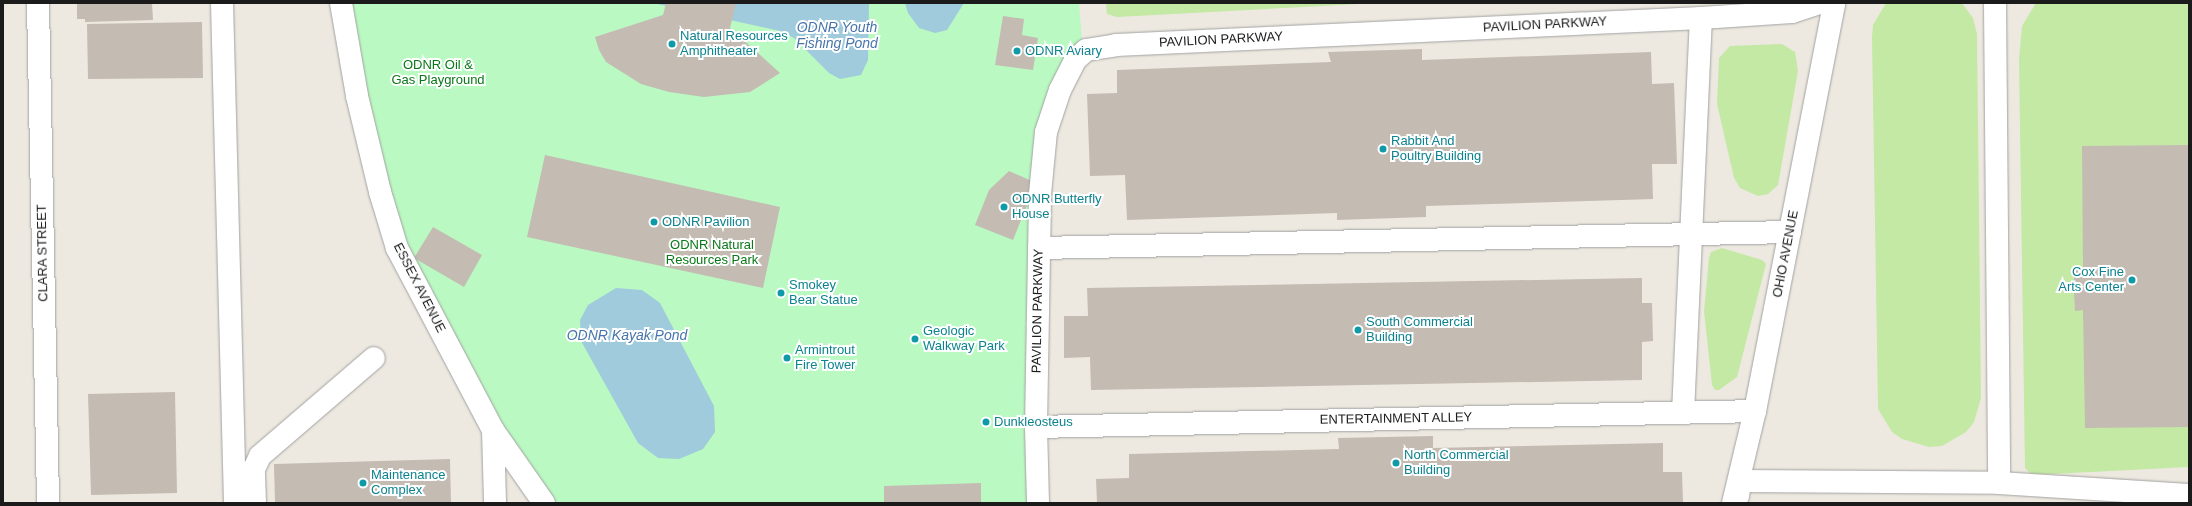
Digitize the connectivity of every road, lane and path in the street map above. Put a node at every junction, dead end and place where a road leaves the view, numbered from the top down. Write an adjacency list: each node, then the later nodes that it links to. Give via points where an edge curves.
1 (38, 3): 19 (street, CLARA STREET)
2 (222, 3): 20 (street)
3 (341, 3): 15 (street, ESSEX AVENUE, via 356,96 397,248)
4 (1819, 3): 7 (street, PAVILION PARKWAY, via 1792,12)
5 (1834, 3): 8 (street, OHIO AVENUE)
6 (1995, 3): 17 (street)
7 (1701, 18): 9 (street); 10 (street, PAVILION PARKWAY, via 1116,45 1086,50 1075,60 1050,112 1040,194)
8 (1790, 232): 9 (street); 12 (street, OHIO AVENUE)
9 (1691, 235): 10 (street); 13 (street)
10 (1039, 248): 14 (street, PAVILION PARKWAY)
11 (374, 358): 21 (street, via 260,456 254,470)
12 (1755, 411): 13 (street, ENTERTAINMENT ALLEY); 16 (street, OHIO AVENUE)
13 (1683, 413): 14 (street, ENTERTAINMENT ALLEY)
14 (1036, 427): 24 (street, PAVILION PARKWAY)
15 (493, 430): 22 (street); 23 (street, ESSEX AVENUE)
16 (1740, 481): 17 (street); 25 (street, OHIO AVENUE); 26 (street)
17 (1999, 483): 18 (street)
18 (2189, 495)
19 (48, 503)
20 (235, 503)
21 (255, 503)
22 (496, 503)
23 (544, 503)
24 (1038, 503)
25 (1733, 503)
26 (1736, 503)

